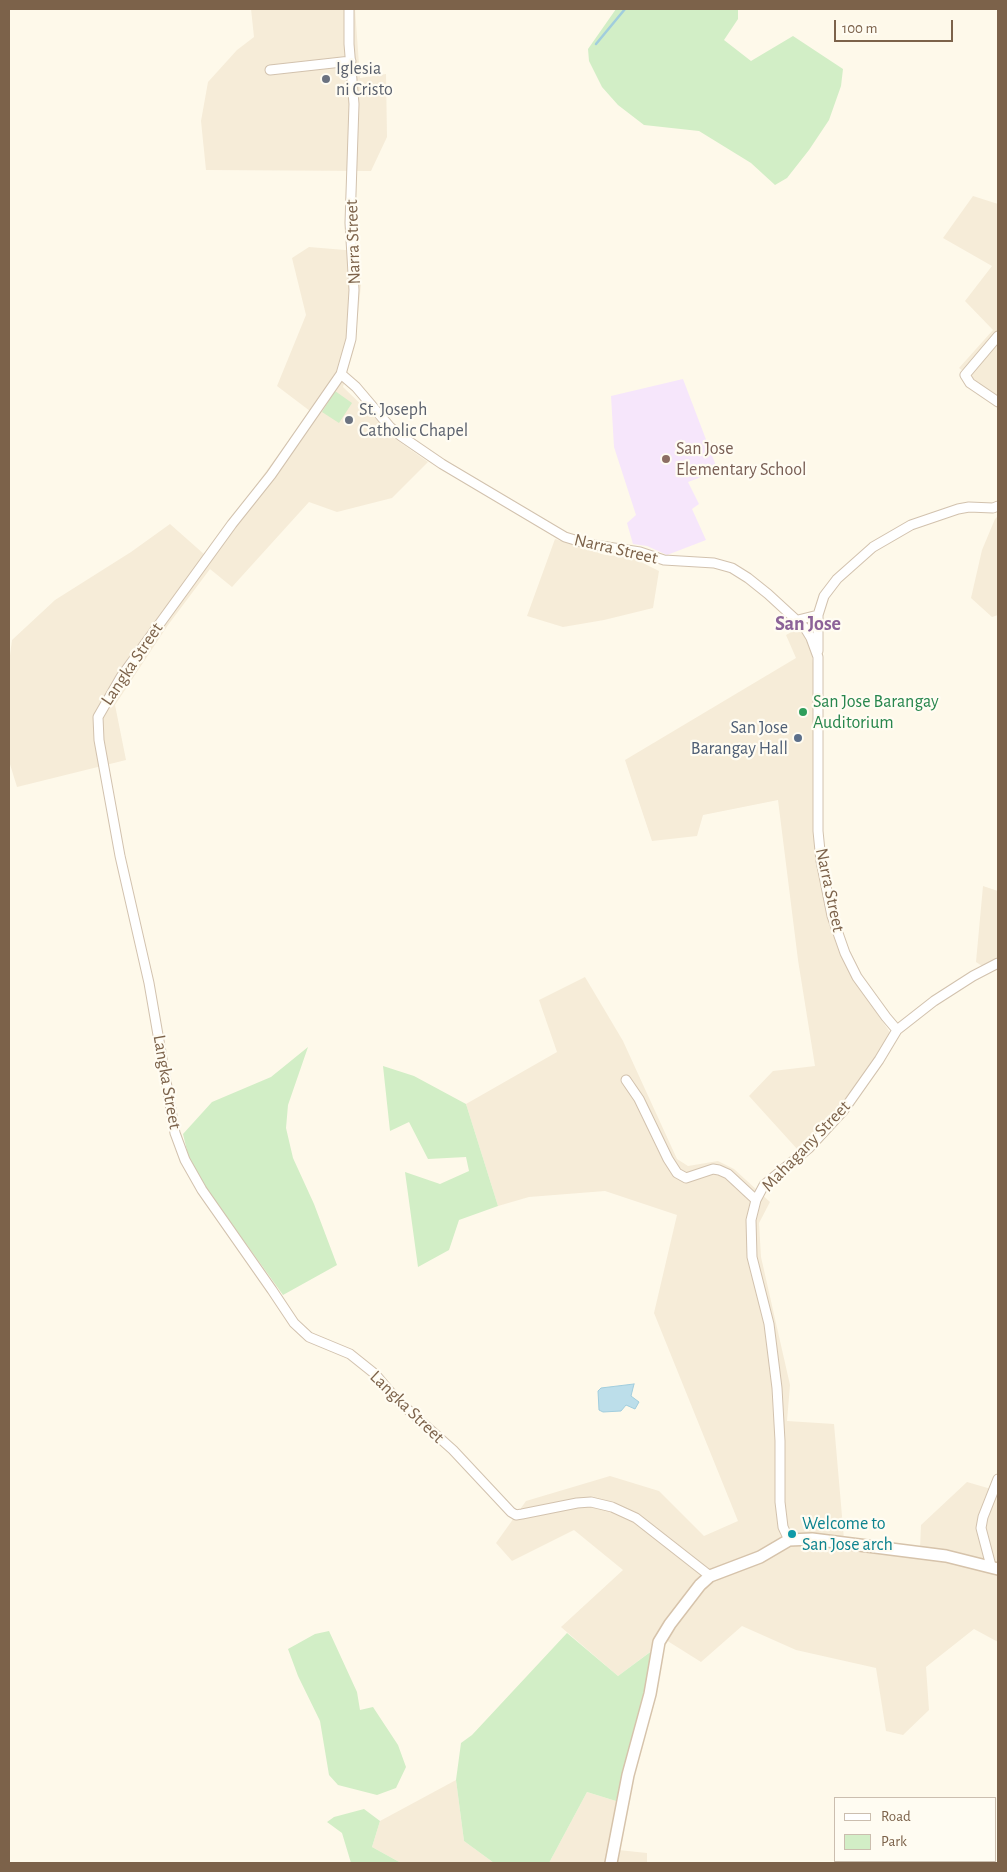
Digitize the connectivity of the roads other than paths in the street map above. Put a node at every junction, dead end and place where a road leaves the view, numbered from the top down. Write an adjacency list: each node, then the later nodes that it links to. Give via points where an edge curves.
1 (349, 9): 2 (street, Narra Street)
2 (351, 61): 3 (street); 5 (street, Narra Street, via 354,104 350,223 354,290 351,339)
3 (270, 70)
4 (998, 336): 6 (street, via 965,375 970,383)
5 (341, 374): 9 (street, Narra Street, via 401,436 564,537 664,560 714,563 732,568); 18 (street, Langka Street, via 121,677 98,718 120,856 150,983 175,1133 185,1160 202,1190 294,1323 309,1337 350,1354 375,1374 511,1512 516,1515 577,1502 612,1507 636,1518)
6 (998, 402)
7 (998, 506): 8 (street, via 958,509 911,525 884,540 830,587)
8 (818, 615): 9 (street); 10 (street)
9 (798, 620): 10 (street, Narra Street, via 811,638)
10 (818, 657): 12 (street, Narra Street, via 817,813 825,885 845,953 857,977)
11 (998, 963): 12 (street, Mahagany Street, via 934,1000)
12 (897, 1030): 14 (street, Mahagany Street, via 843,1111 809,1148 764,1185)
13 (626, 1080): 14 (street, via 640,1099 677,1173 686,1178 719,1170 728,1174)
14 (756, 1200): 16 (street, Mahagany Street, via 751,1220 752,1257 768,1324 777,1388 780,1502 783,1527)
15 (998, 1479): 17 (street, via 981,1528)
16 (789, 1540): 17 (street, via 812,1539 946,1556); 18 (street, via 760,1557)
17 (994, 1568)
18 (710, 1576): 19 (street, via 659,1642)
19 (611, 1863)

